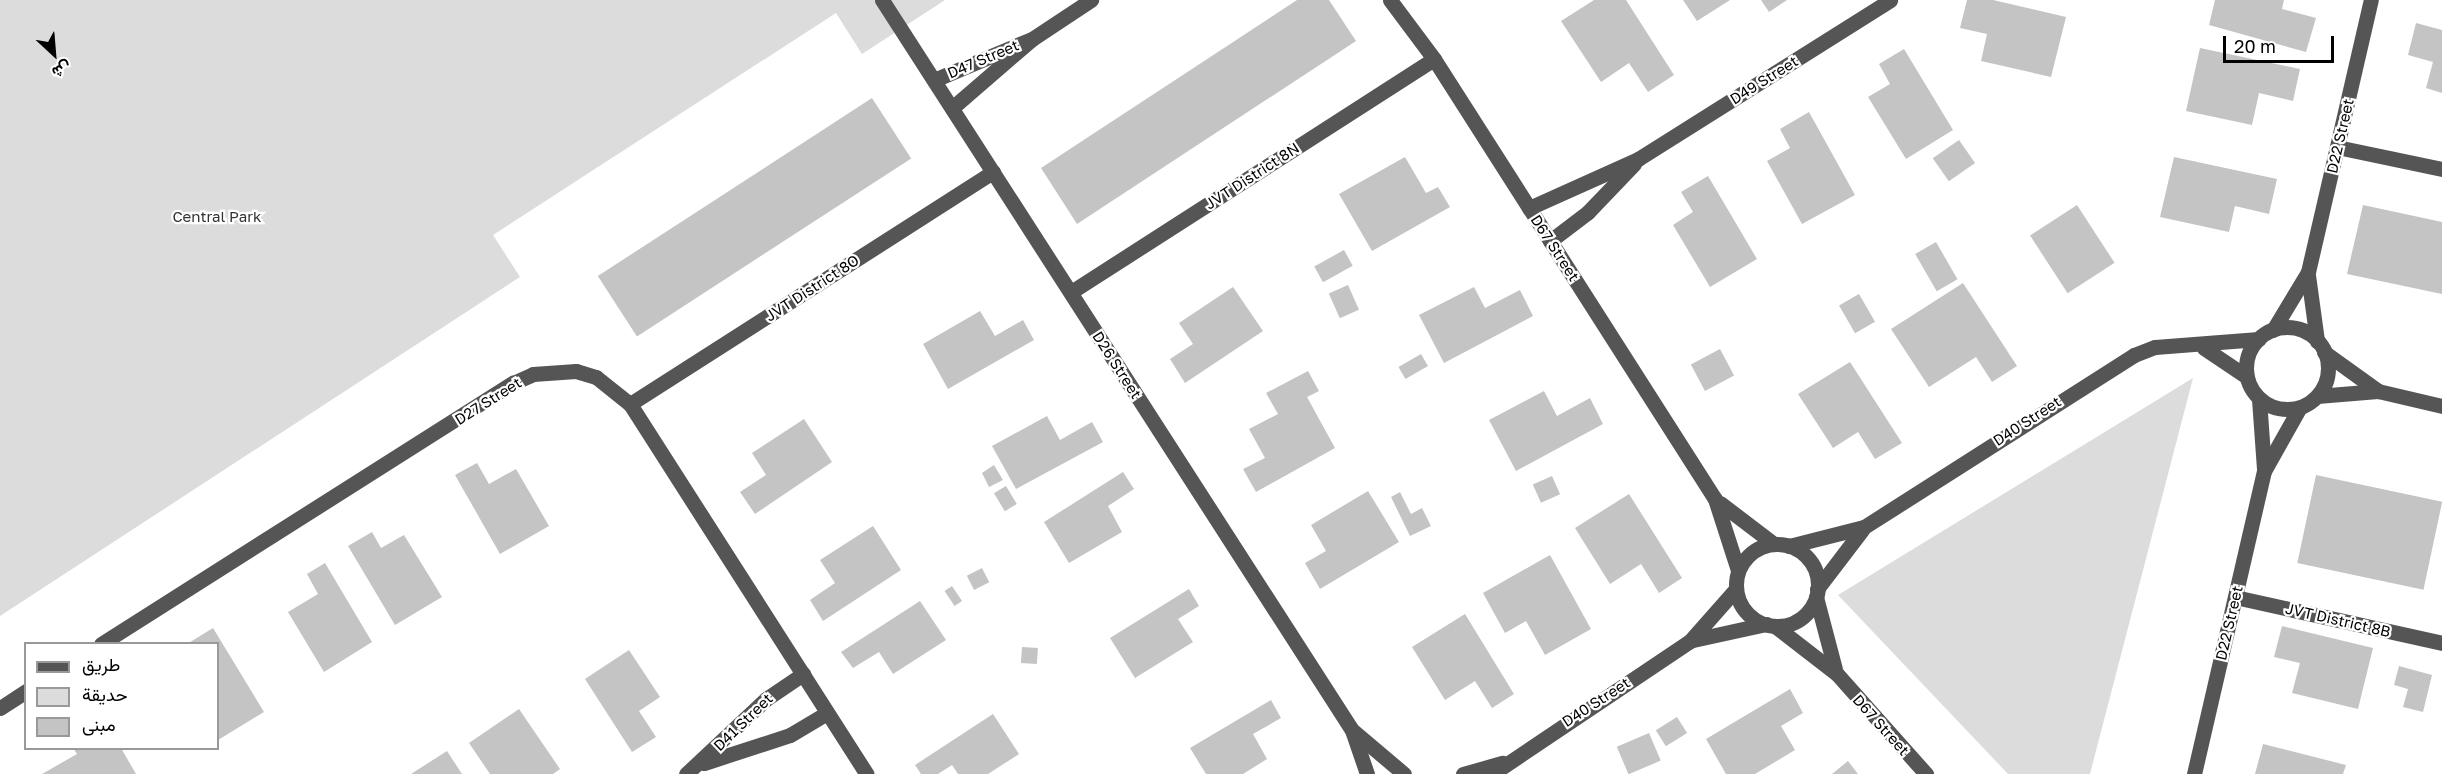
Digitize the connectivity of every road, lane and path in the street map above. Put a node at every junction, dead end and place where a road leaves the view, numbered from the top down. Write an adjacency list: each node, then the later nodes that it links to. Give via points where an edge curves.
1 (882, 0): 8 (street, D26 Street)
2 (1091, 0): 6 (street, D47 Street)
3 (1390, 0): 7 (street, D67 Street)
4 (1890, 0): 11 (street, D49 Street)
5 (2371, 0): 10 (street, D22 Street)
6 (1032, 39): 8 (street, D47 Street); 9 (street, D47 Street)
7 (1434, 59): 14 (street, D67 Street); 17 (street, JVT District 8N)
8 (934, 80): 9 (street, D26 Street)
9 (952, 108): 13 (street, D26 Street)
10 (2337, 147): 12 (street); 16 (street, D22 Street)
11 (1638, 159): 14 (street, D49 Street); 15 (street, D49 Street, via 1588,212)
12 (2442, 169)
13 (993, 172): 17 (street, D26 Street); 26 (street, JVT District 8O)
14 (1529, 208): 15 (street, D67 Street)
15 (1550, 241): 30 (street, D67 Street)
16 (2308, 272): 18 (street, D22 Street); 21 (street, D22 Street)
17 (1071, 292): 46 (street, D26 Street)
18 (2273, 330): 19 (street); 21 (street, via 2297,329)
19 (2259, 339): 20 (street, D40 Street); 22 (street, via 2248,357)
20 (2201, 346): 22 (street); 31 (street, D40 Street, via 2155,347 2114,365)
21 (2320, 346): 23 (street); 24 (street, via 2326,379)
22 (2247, 378): 25 (street)
23 (2378, 391): 24 (street); 27 (street)
24 (2317, 396): 28 (street)
25 (2259, 399): 28 (street, via 2283,409); 29 (street, D22 Street)
26 (630, 404): 39 (street, D27 Street, via 596,377 576,370 532,374); 41 (street, D27 Street)
27 (2442, 406)
28 (2300, 407): 29 (street, D22 Street)
29 (2264, 471): 36 (street, D22 Street)
30 (1716, 499): 32 (street, D67 Street); 33 (street, D67 Street)
31 (1864, 527): 32 (street, D40 Street); 35 (street, D40 Street)
32 (1782, 545): 33 (street, via 1756,550); 35 (street, via 1810,562)
33 (1738, 570): 34 (street)
34 (1736, 589): 37 (street, via 1745,612); 38 (street, D40 Street)
35 (1816, 593): 37 (street, via 1800,618); 42 (street, D67 Street, via 1822,637)
36 (2235, 597): 40 (street, JVT District 8B); 54 (street, D22 Street)
37 (1771, 625): 38 (street, D40 Street); 42 (street, D67 Street)
38 (1690, 641): 47 (street, D40 Street)
39 (104, 642)
40 (2442, 643)
41 (803, 674): 45 (street, D27 Street); 48 (street, D41 Street, via 766,699)
42 (1837, 674): 53 (street, D67 Street)
43 (24, 693): 44 (street)
44 (0, 708)
45 (827, 713): 48 (street, via 789,735); 49 (street, D27 Street)
46 (1352, 730): 50 (street, D26 Street); 51 (street, D26 Street)
47 (1497, 769): 52 (street, D40 Street)
48 (692, 770)
49 (867, 774)
50 (1367, 774)
51 (1404, 774)
52 (1463, 774)
53 (1926, 774)
54 (2194, 774)

